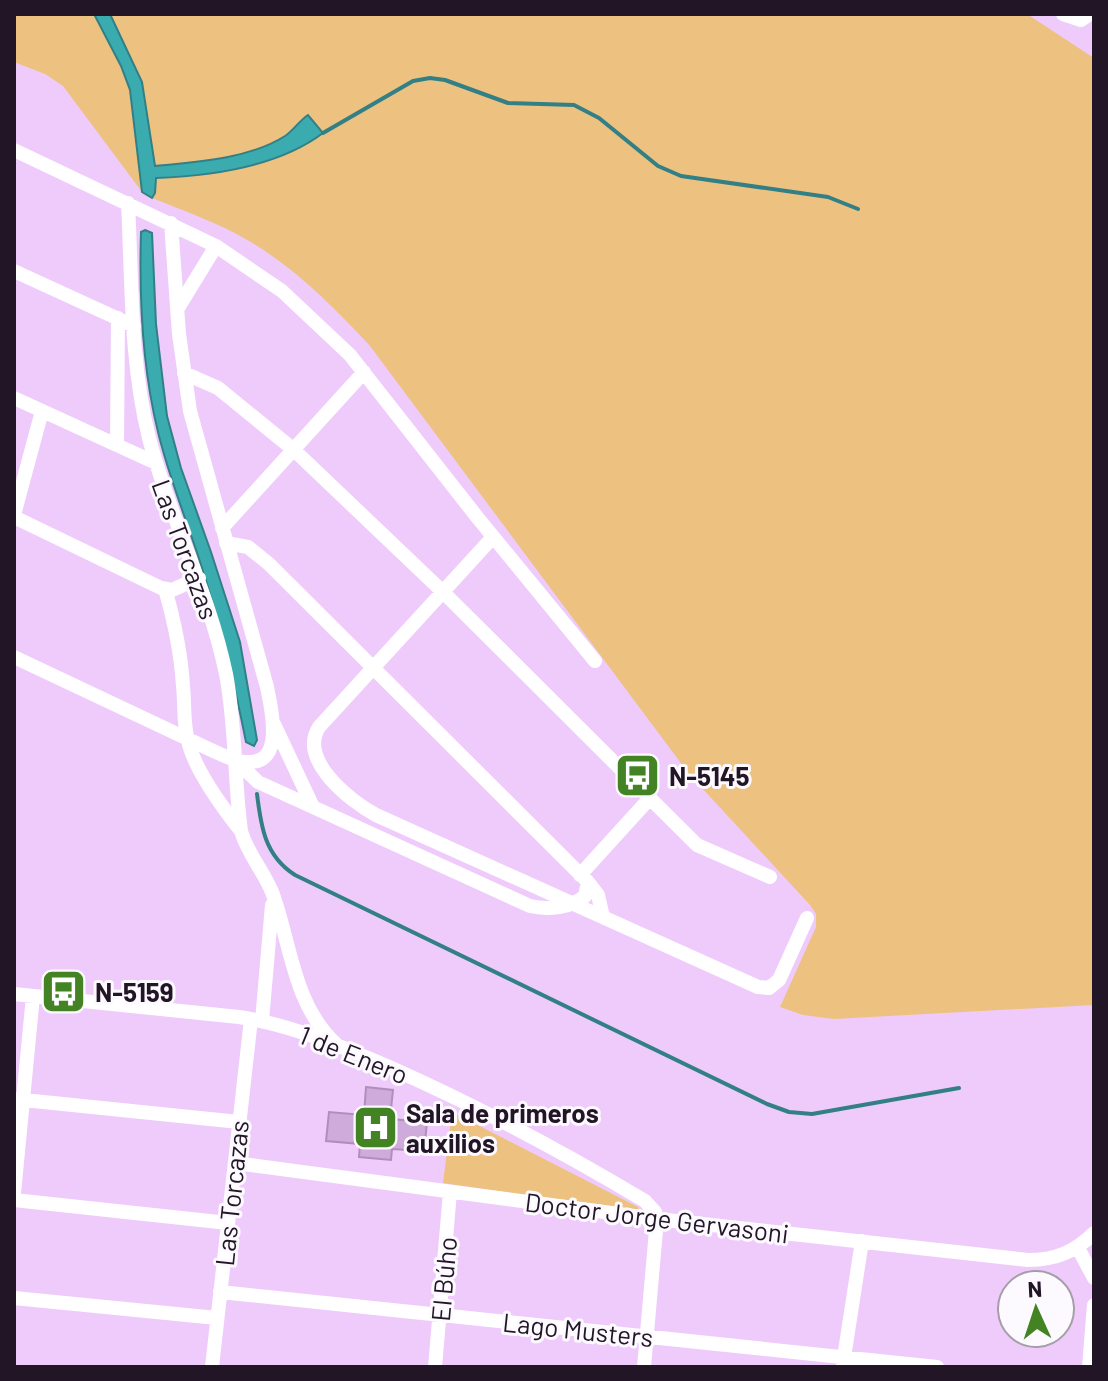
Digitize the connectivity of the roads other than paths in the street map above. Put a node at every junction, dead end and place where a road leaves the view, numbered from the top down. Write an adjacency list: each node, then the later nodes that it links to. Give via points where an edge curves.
1 (1063, 14): 2 (street)
2 (1085, 17)
3 (14, 150): 4 (street)
4 (128, 203): 5 (street); 10 (street, Las Torcazas)
5 (171, 223): 6 (street); 8 (street)
6 (216, 246): 8 (street); 11 (street, via 282,291)
7 (14, 271): 9 (street)
8 (177, 308): 12 (street)
9 (118, 318): 10 (street); 15 (street)
10 (134, 326): 17 (street, Las Torcazas, via 143,409)
11 (364, 372): 16 (street); 20 (street)
12 (184, 373): 16 (street, via 218,388); 19 (street)
13 (14, 398): 14 (street)
14 (42, 411): 15 (street); 18 (street)
15 (117, 445): 17 (street)
16 (294, 450): 19 (street); 23 (street)
17 (156, 463): 21 (street, Las Torcazas)
18 (14, 516): 22 (street)
19 (224, 536): 26 (street, via 262,558); 27 (street)
20 (493, 537): 23 (street); 25 (street)
21 (199, 578): 22 (street); 29 (street, Las Torcazas, via 226,678)
22 (165, 589): 28 (street, via 176,635)
23 (443, 592): 26 (street); 30 (street)
24 (14, 657): 28 (street)
25 (595, 661)
26 (373, 668): 34 (street); 36 (street, via 315,733 317,756 338,787 376,815)
27 (272, 720): 29 (street, via 266,756 250,762); 31 (street)
28 (187, 738): 29 (street); 32 (street, via 223,808)
29 (235, 759): 31 (street, via 258,782); 32 (street, Las Torcazas)
30 (650, 798): 33 (street, via 697,845); 34 (street)
31 (313, 807): 36 (street, via 530,906)
32 (241, 831): 35 (street, Las Torcazas)
33 (770, 877)
34 (584, 879): 36 (street, via 585,896); 37 (street, via 598,895)
35 (270, 888): 41 (street, Las Torcazas, via 271,924); 42 (street, Las Torcazas, via 305,1003)
36 (573, 904): 37 (street)
37 (603, 917): 38 (street, via 763,988 779,980)
38 (807, 918)
39 (14, 994): 40 (street, 1 de Enero)
40 (33, 996): 41 (street, 1 de Enero); 43 (street)
41 (256, 1020): 42 (street, 1 de Enero); 44 (street, Las Torcazas)
42 (336, 1044): 49 (street, 1 de Enero, via 483,1112 645,1201)
43 (18, 1100): 44 (street); 47 (street)
44 (239, 1122): 45 (street, Las Torcazas)
45 (235, 1163): 46 (street, Doctor Jorge Gervasoni); 50 (street, Las Torcazas)
46 (450, 1192): 49 (street, Doctor Jorge Gervasoni); 58 (street, El Búho)
47 (14, 1193)
48 (14, 1200): 50 (street)
49 (657, 1219): 52 (street, Doctor Jorge Gervasoni); 60 (street)
50 (228, 1223): 55 (street, Las Torcazas)
51 (1094, 1233): 53 (street)
52 (862, 1241): 53 (street, Doctor Jorge Gervasoni, via 1028,1260 1055,1258); 61 (street)
53 (1078, 1248): 54 (street)
54 (1094, 1278)
55 (220, 1292): 58 (street, Lago Musters); 59 (street, Las Torcazas)
56 (14, 1298): 59 (street)
57 (1094, 1305): 66 (street)
58 (440, 1315): 60 (street, Lago Musters); 63 (street, El Búho)
59 (217, 1318): 62 (street, Las Torcazas)
60 (646, 1336): 61 (street, Lago Musters); 64 (street)
61 (843, 1362): 65 (street, Lago Musters)
62 (212, 1367)
63 (435, 1367)
64 (644, 1367)
65 (937, 1367)
66 (1089, 1367)

